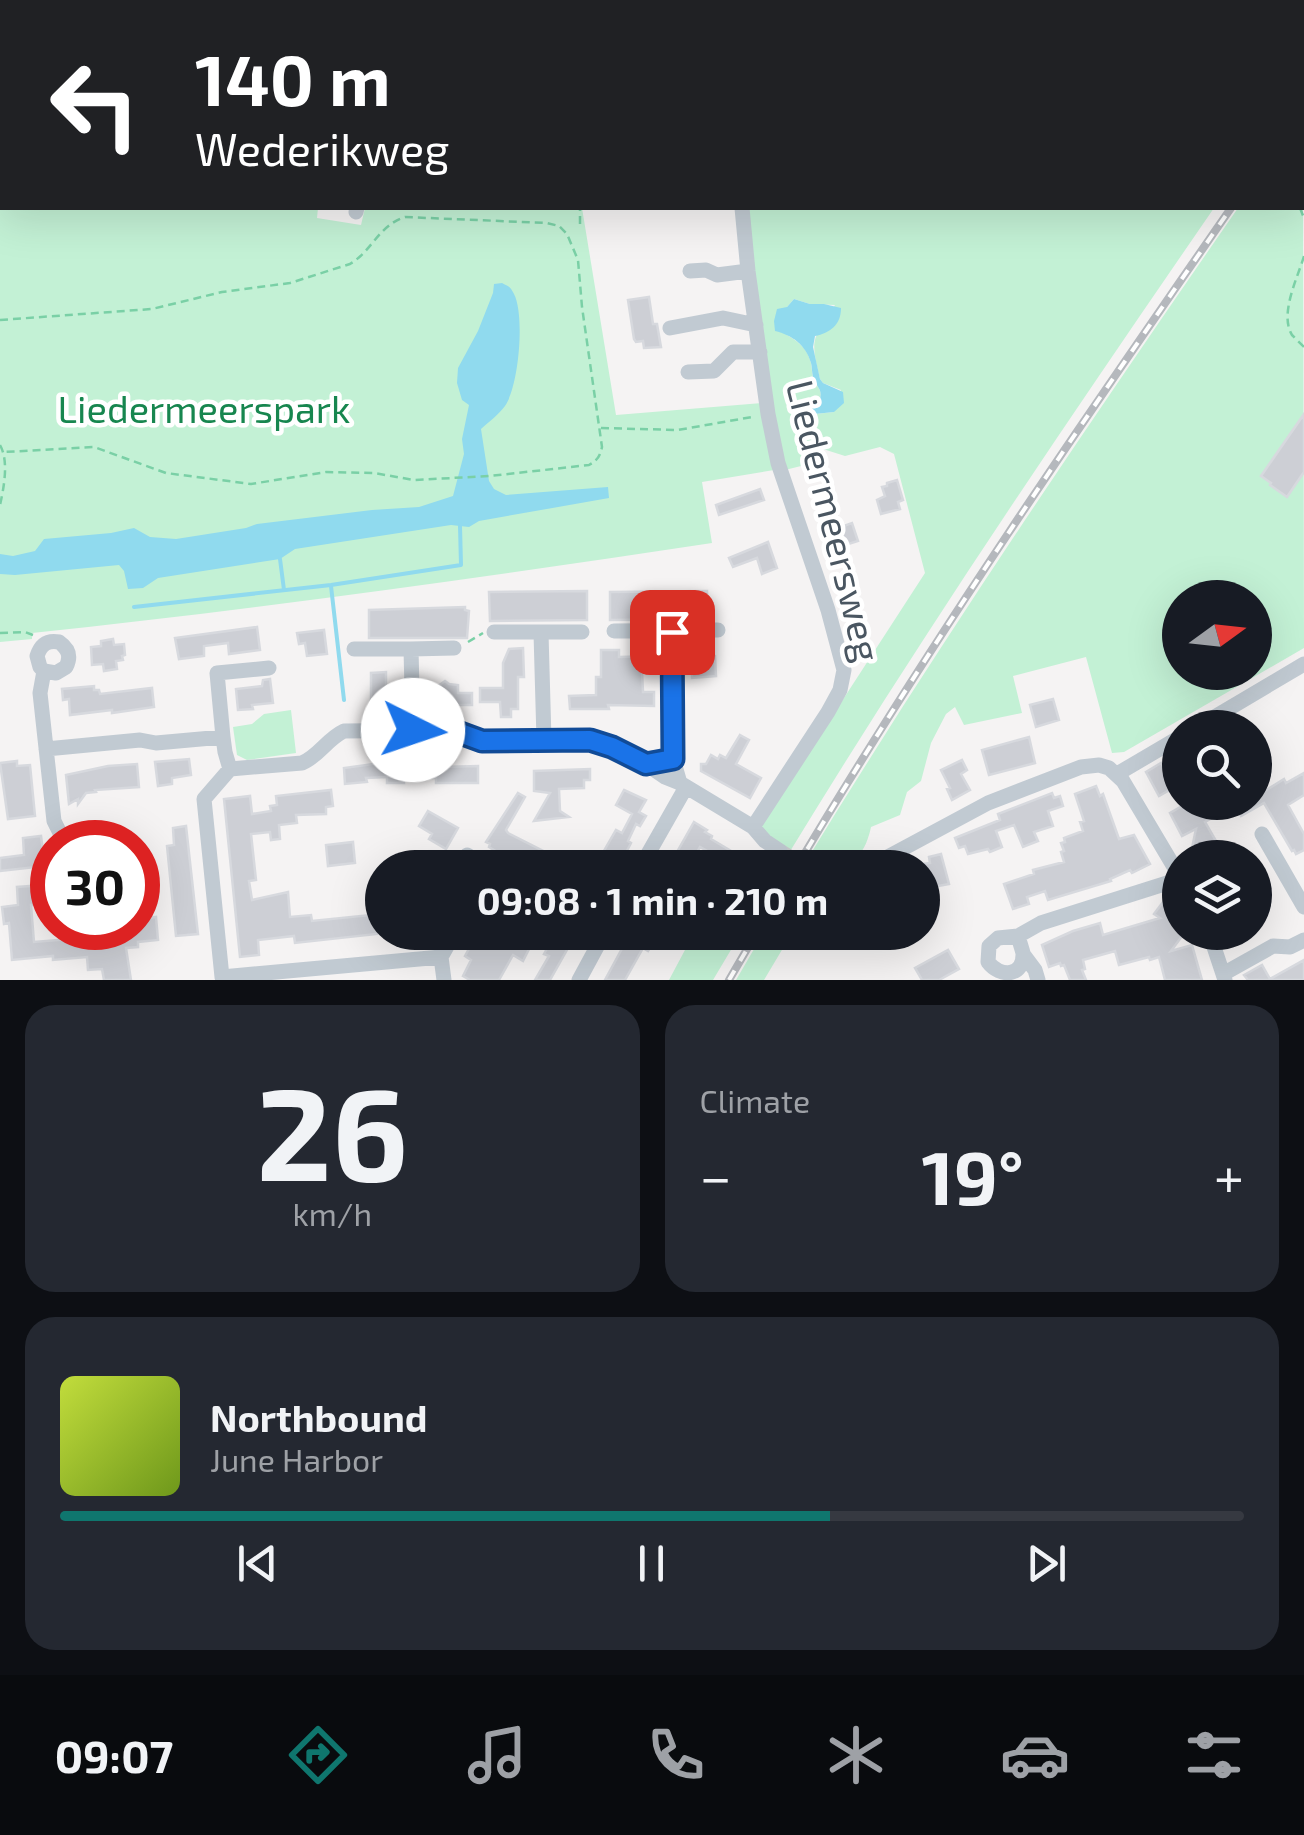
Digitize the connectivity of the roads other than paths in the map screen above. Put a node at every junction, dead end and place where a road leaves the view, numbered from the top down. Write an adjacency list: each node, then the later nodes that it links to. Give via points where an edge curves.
1 (742, 210): 3 (street, Liedermeersweg)
2 (690, 271): 3 (street)
3 (748, 271): 4 (street, Liedermeersweg)
4 (756, 324): 5 (street, via 723,318); 6 (street, Liedermeersweg)
5 (670, 328)
6 (760, 352): 7 (street, via 733,352 714,371); 34 (street, Liedermeersweg, via 778,463 844,670 828,712)
7 (688, 372)
8 (718, 630): 12 (street)
9 (614, 631): 12 (street)
10 (494, 632): 13 (street)
11 (582, 632): 13 (street)
12 (672, 632): 28 (street)
13 (541, 633): 25 (street)
14 (454, 648): 16 (street)
15 (354, 649): 16 (street)
16 (411, 649): 23 (street)
17 (1304, 664): 22 (street)
18 (269, 668): 20 (street)
19 (44, 671): 19 (street, via 66,667 70,656 59,642 42,645 37,656); 27 (street)
20 (217, 673): 21 (street); 24 (street)
21 (199, 675)
22 (1226, 710)
23 (413, 730): 25 (street, via 452,730 482,741); 30 (street, via 344,732 302,763)
24 (223, 736): 27 (street); 30 (street)
25 (544, 740): 29 (street, via 600,742)
26 (1162, 748): 31 (street)
27 (46, 749): 33 (street)
28 (673, 759): 29 (street); 32 (street)
29 (646, 764): 32 (street)
30 (230, 769): 50 (street, via 204,799)
31 (1117, 774): 36 (street); 39 (street, via 1099,765 1081,767 988,803)
32 (683, 785): 34 (street); 37 (street)
33 (54, 820)
34 (753, 826): 38 (street)
35 (1262, 834): 41 (street)
36 (1162, 848)
37 (649, 850)
38 (778, 850)
39 (900, 850)
40 (1162, 884): 42 (street)
41 (1304, 907)
42 (1018, 936): 47 (street); 47 (street, via 993,941 988,962 995,971 1012,972)
43 (1304, 940): 49 (street, via 1273,946)
44 (445, 950): 48 (street)
45 (595, 950): 52 (street)
46 (1215, 950): 49 (street)
47 (1023, 954): 53 (street)
48 (441, 957): 50 (street); 51 (street)
49 (1224, 977)
50 (221, 978)
51 (444, 980)
52 (579, 980)
53 (1038, 980)

